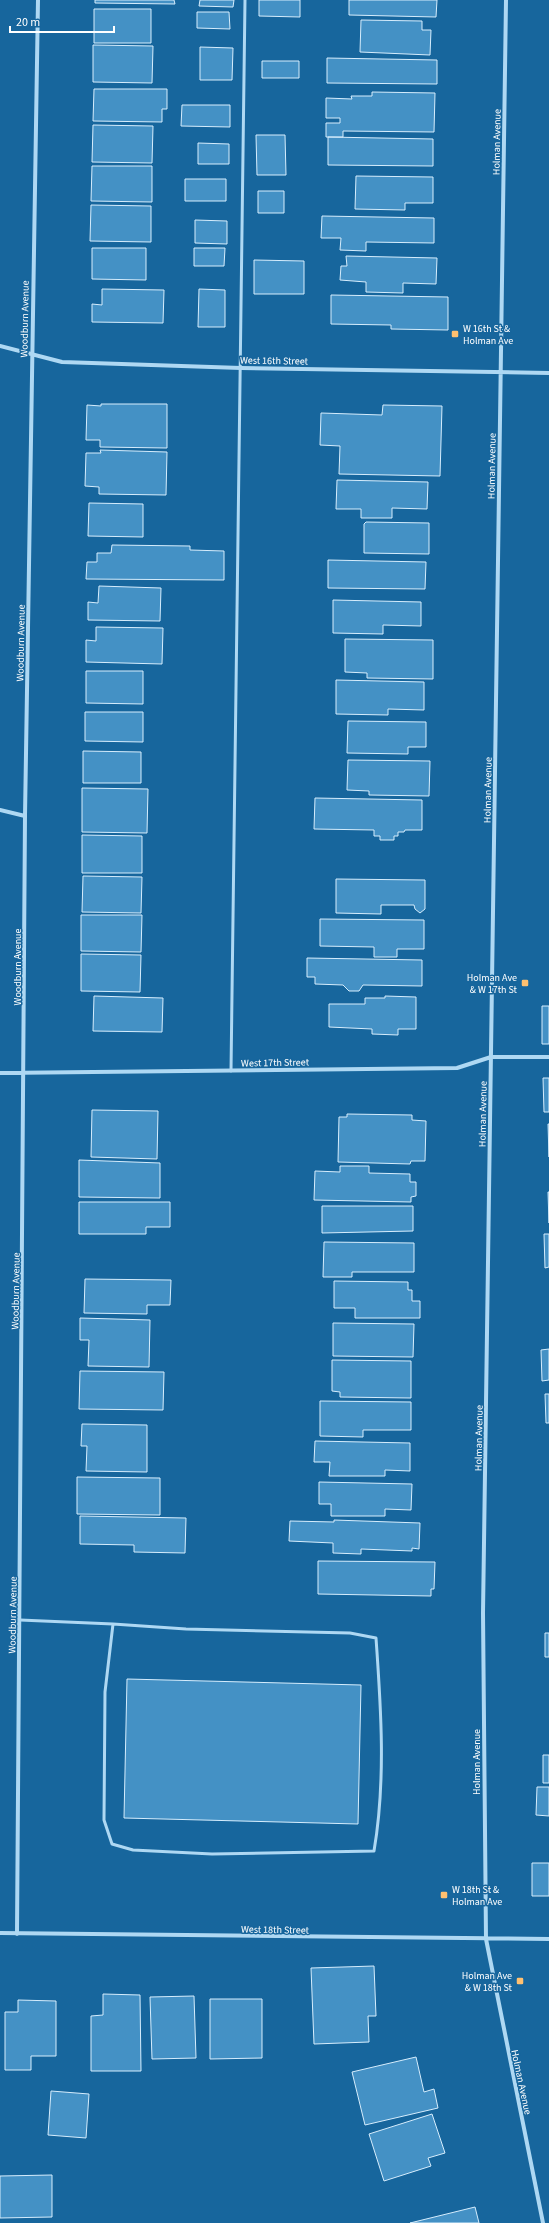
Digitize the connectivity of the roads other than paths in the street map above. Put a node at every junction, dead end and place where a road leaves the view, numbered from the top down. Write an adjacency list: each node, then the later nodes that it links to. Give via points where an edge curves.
1 (38, 0): 5 (street, Woodburn Avenue)
2 (245, 0): 6 (lane)
3 (506, 0): 7 (street, Holman Avenue)
4 (0, 346): 5 (street, West 16th Street)
5 (32, 354): 6 (street, West 16th Street, via 62,362); 10 (street, Woodburn Avenue)
6 (241, 368): 7 (street, West 16th Street); 13 (lane)
7 (500, 372): 8 (street, West 16th Street); 11 (street, Holman Avenue)
8 (549, 373)
9 (0, 810): 10 (street)
10 (25, 816): 15 (street, Woodburn Avenue)
11 (491, 1057): 12 (street, West 17th Street); 13 (street, West 17th Street, via 457,1068); 20 (street, Holman Avenue, via 483,1613)
12 (549, 1057)
13 (230, 1071): 15 (street, West 17th Street)
14 (0, 1073): 15 (street, West 17th Street)
15 (25, 1073): 16 (street, Woodburn Avenue)
16 (20, 1620): 17 (lane); 19 (street, Woodburn Avenue)
17 (113, 1624): 17 (lane, via 186,1629 350,1633 376,1638 382,1712 378,1826 374,1851 212,1854 133,1850 112,1844 104,1820 105,1692)
18 (0, 1933): 19 (street, West 18th Street)
19 (17, 1934): 20 (street, West 18th Street)
20 (486, 1939): 21 (street, West 18th Street); 22 (street, Holman Avenue)
21 (549, 1939)
22 (543, 2223)

